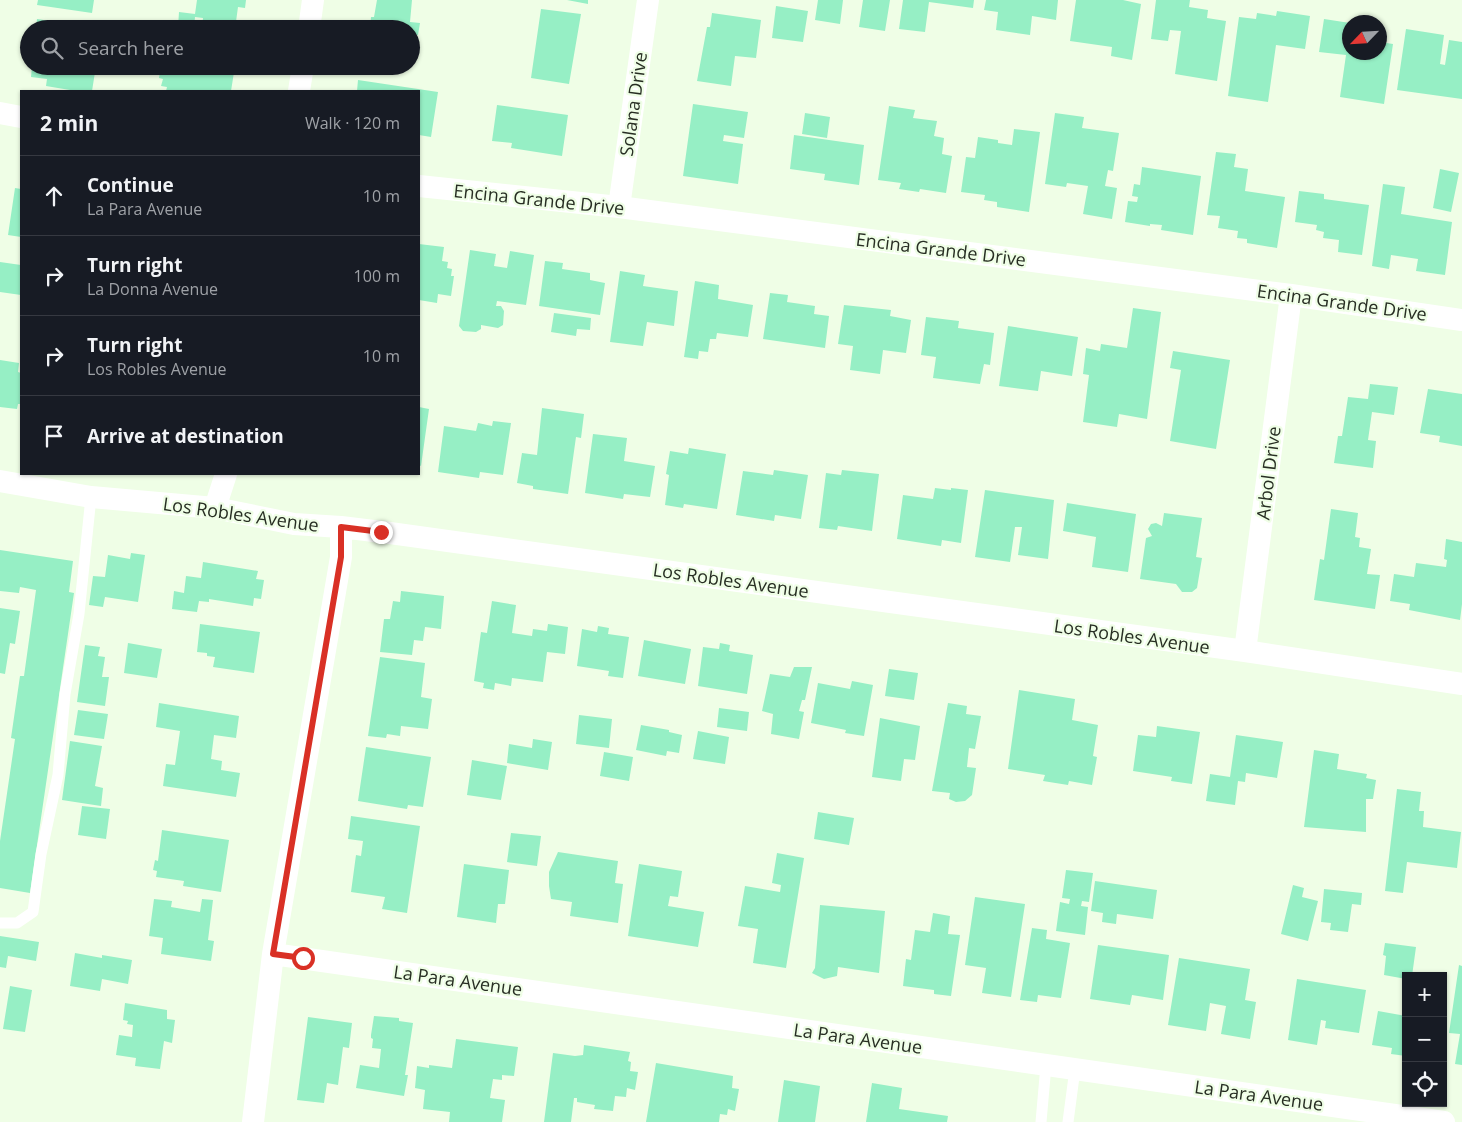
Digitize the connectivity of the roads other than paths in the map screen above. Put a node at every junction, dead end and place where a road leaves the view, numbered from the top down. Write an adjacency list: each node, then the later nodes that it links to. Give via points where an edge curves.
1 (313, 0): 3 (street)
2 (648, 0): 9 (street, Solana Drive)
3 (310, 20)
4 (302, 75): 5 (street)
5 (299, 90)
6 (0, 113): 7 (street)
7 (20, 117)
8 (420, 186): 9 (street, Encina Grande Drive)
9 (619, 207): 10 (street, Encina Grande Drive)
10 (1292, 295): 11 (street, Encina Grande Drive); 17 (street, Arbol Drive)
11 (1462, 320)
12 (226, 475): 15 (street)
13 (0, 481): 14 (street, Los Robles Avenue)
14 (91, 497): 15 (street, Los Robles Avenue); 19 (lane, via 79,614 65,694 58,775 33,912 17,923)
15 (215, 508): 16 (street, Los Robles Avenue, via 294,524)
16 (341, 527): 17 (street, Los Robles Avenue); 20 (street, via 341,557)
17 (1245, 651): 18 (street, Los Robles Avenue)
18 (1462, 684)
19 (0, 924)
20 (273, 954): 21 (street, La Para Avenue); 24 (street)
21 (1046, 1064): 22 (street, La Para Avenue); 25 (lane)
22 (1075, 1068): 23 (street, La Para Avenue); 26 (lane)
23 (1398, 1119): 27 (street, La Para Avenue)
24 (253, 1122)
25 (1041, 1122)
26 (1068, 1122)
27 (1444, 1122)

